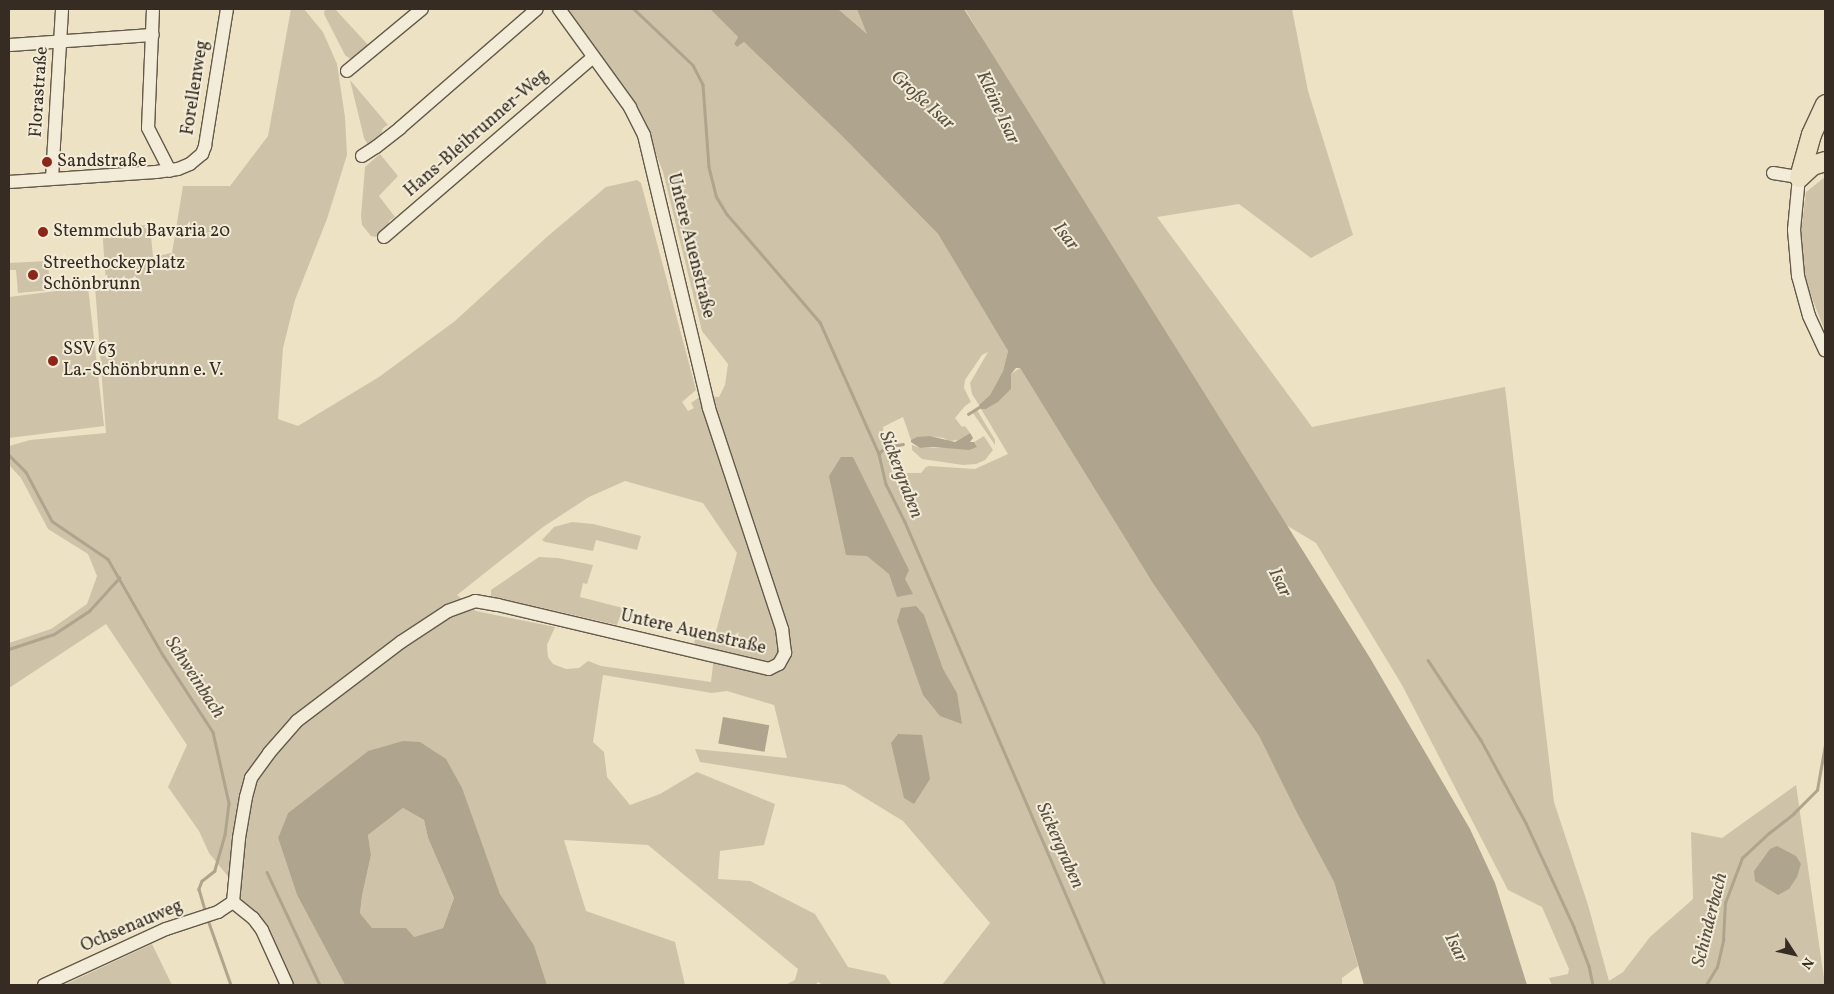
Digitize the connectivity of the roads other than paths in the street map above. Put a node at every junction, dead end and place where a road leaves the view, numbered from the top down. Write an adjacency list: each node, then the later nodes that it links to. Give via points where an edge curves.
1 (62, 9): 8 (street, Florastraße)
2 (153, 9): 7 (street)
3 (227, 9): 15 (street, Forellenweg, via 205,146 202,154 190,164)
4 (422, 9): 11 (street)
5 (537, 9): 13 (street, via 400,128)
6 (559, 9): 10 (street, Untere Auenstraße)
7 (153, 34): 8 (street); 15 (street, via 148,128)
8 (61, 41): 9 (street); 18 (street, Florastraße)
9 (9, 45)
10 (593, 57): 20 (street, Hans-Bleibrunner-Weg); 22 (street, Untere Auenstraße, via 630,107 644,135 710,408 782,629 785,653 779,664 769,669 490,603 475,601 448,611 401,642 297,721 269,753 251,778 246,797 238,838)
11 (347, 72)
12 (1825, 104): 17 (highway, via 1811,134)
13 (362, 156)
14 (1825, 161): 17 (highway, via 1812,165)
15 (170, 171): 18 (street, Forellenweg)
16 (1773, 173): 17 (street)
17 (1799, 176): 21 (street, via 1794,230 1798,276 1809,316)
18 (52, 178): 19 (street, Forellenweg)
19 (9, 182)
20 (384, 237)
21 (1825, 351)
22 (233, 902): 23 (street, Ochsenauweg, via 106,955); 24 (street, via 254,918 262,930)
23 (44, 985)
24 (287, 985)

